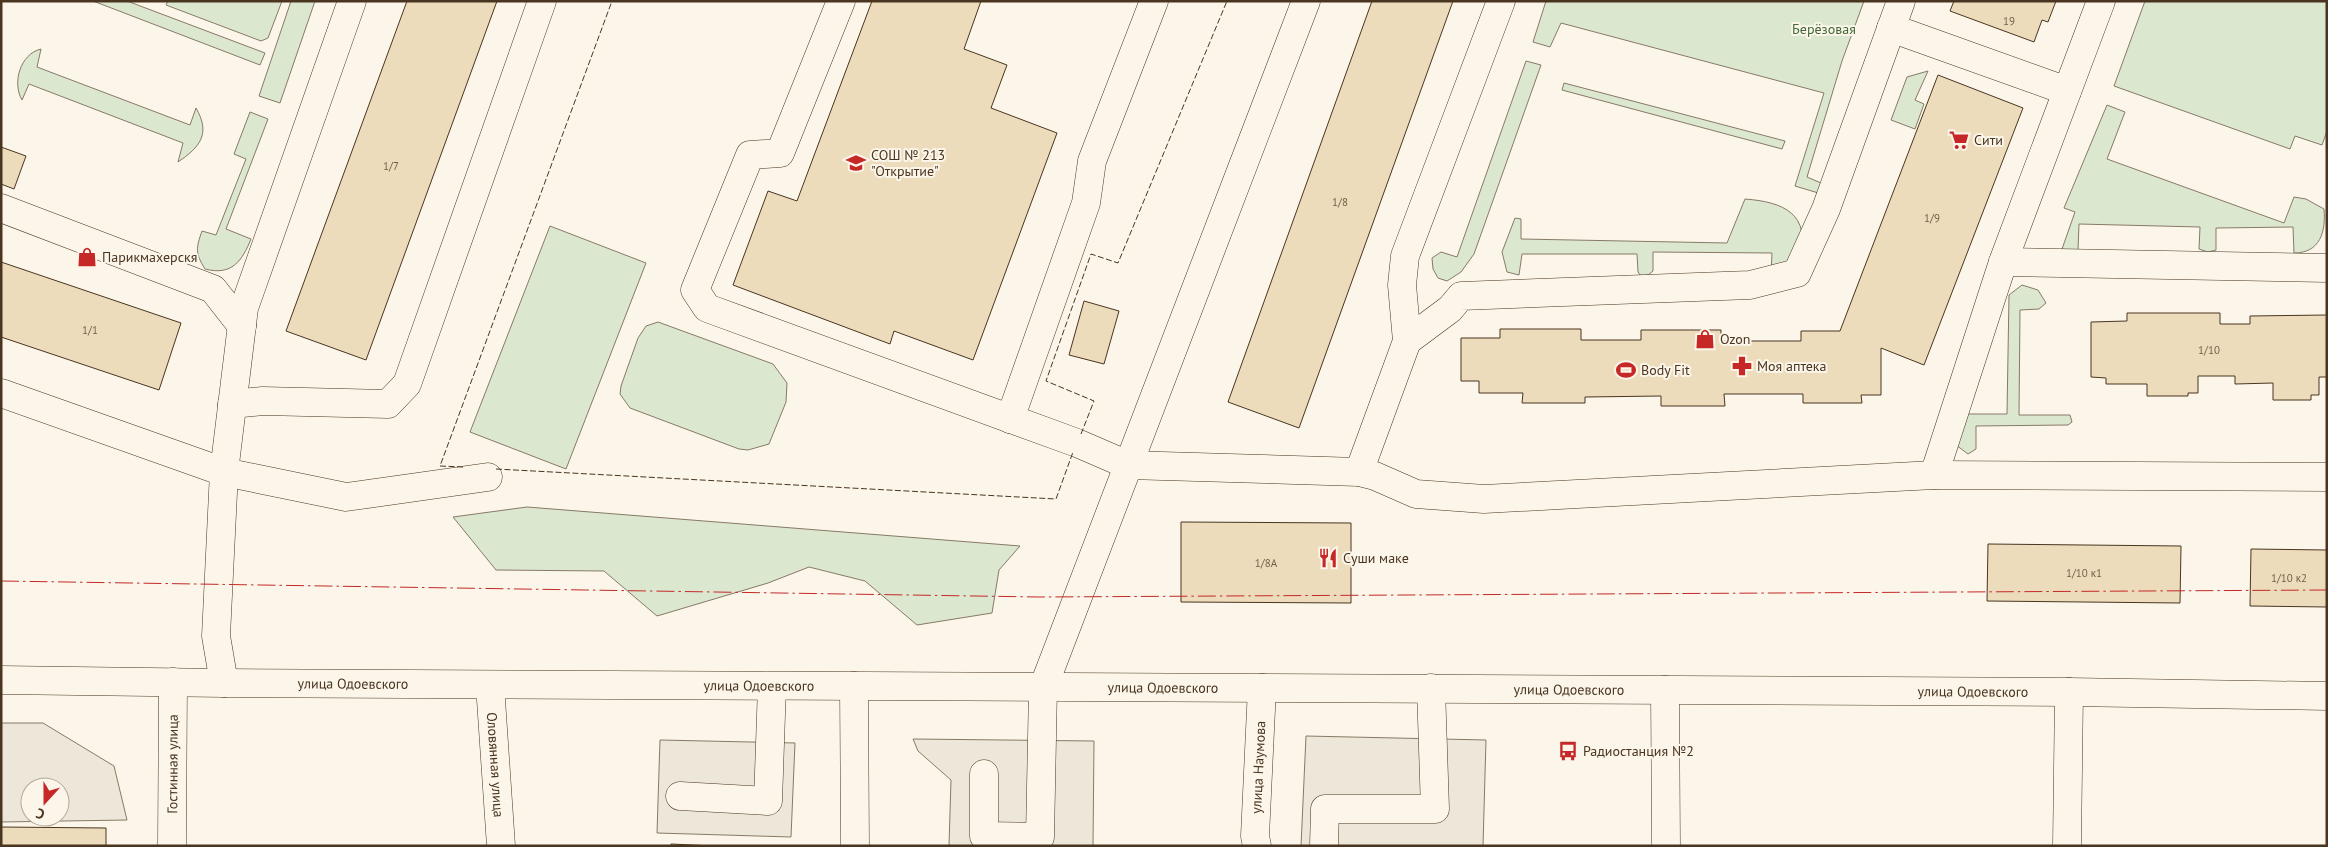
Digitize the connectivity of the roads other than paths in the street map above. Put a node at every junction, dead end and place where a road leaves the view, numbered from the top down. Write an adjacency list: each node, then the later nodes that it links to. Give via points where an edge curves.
1 (352, 1): 14 (street, via 244,308)
2 (542, 1): 17 (street, via 407,384 388,404 263,401)
3 (841, 1): 18 (street, via 780,153 750,155 695,290 707,308)
4 (1154, 1): 18 (street, via 1092,161 1086,203)
5 (1306, 1): 19 (street)
6 (1500, 1): 15 (street, via 1405,256 1402,285)
7 (1901, 1): 9 (street)
8 (2101, 1): 10 (street)
9 (1892, 28): 10 (street); 15 (street, via 1826,210 1797,273 1750,285 1461,296 1450,309)
10 (2067, 91): 12 (street)
11 (1, 208): 14 (street, via 213,289)
12 (2003, 262): 13 (street); 22 (street)
13 (2327, 268)
14 (242, 326): 17 (street)
15 (1407, 341): 21 (street)
16 (1, 393): 20 (street)
17 (232, 404): 20 (street)
18 (1010, 419): 19 (street)
19 (1128, 466): 21 (street); 31 (street)
20 (224, 472): 23 (street, via 346,497); 27 (street, via 216,636)
21 (1359, 472): 22 (street, via 1416,494 1484,499)
22 (1934, 475): 24 (street)
23 (488, 477)
24 (2327, 477)
25 (1, 680): 26 (street, улица Одоевского)
26 (174, 682): 27 (street, улица Одоевского); 39 (street, Гостинная улица)
27 (224, 683): 28 (street, улица Одоевского)
28 (490, 685): 29 (street, улица Одоевского); 40 (street, Оловянная улица)
29 (772, 686): 30 (street, улица Одоевского); 38 (street, via 768,801)
30 (854, 686): 31 (street, улица Одоевского); 41 (street)
31 (1043, 688): 32 (street, улица Одоевского); 37 (street, via 1040,837 984,836)
32 (1262, 688): 33 (street, улица Одоевского); 42 (street, улица Наумова)
33 (1431, 688): 34 (street, улица Одоевского); 43 (street, via 1435,810 1325,809)
34 (1665, 690): 35 (street, улица Одоевского); 44 (street)
35 (2069, 692): 36 (street, улица Одоевского); 45 (street)
36 (2327, 696)
37 (984, 774)
38 (680, 796)
39 (172, 846)
40 (501, 846)
41 (855, 846)
42 (1257, 846)
43 (1324, 846)
44 (1666, 846)
45 (2067, 846)

